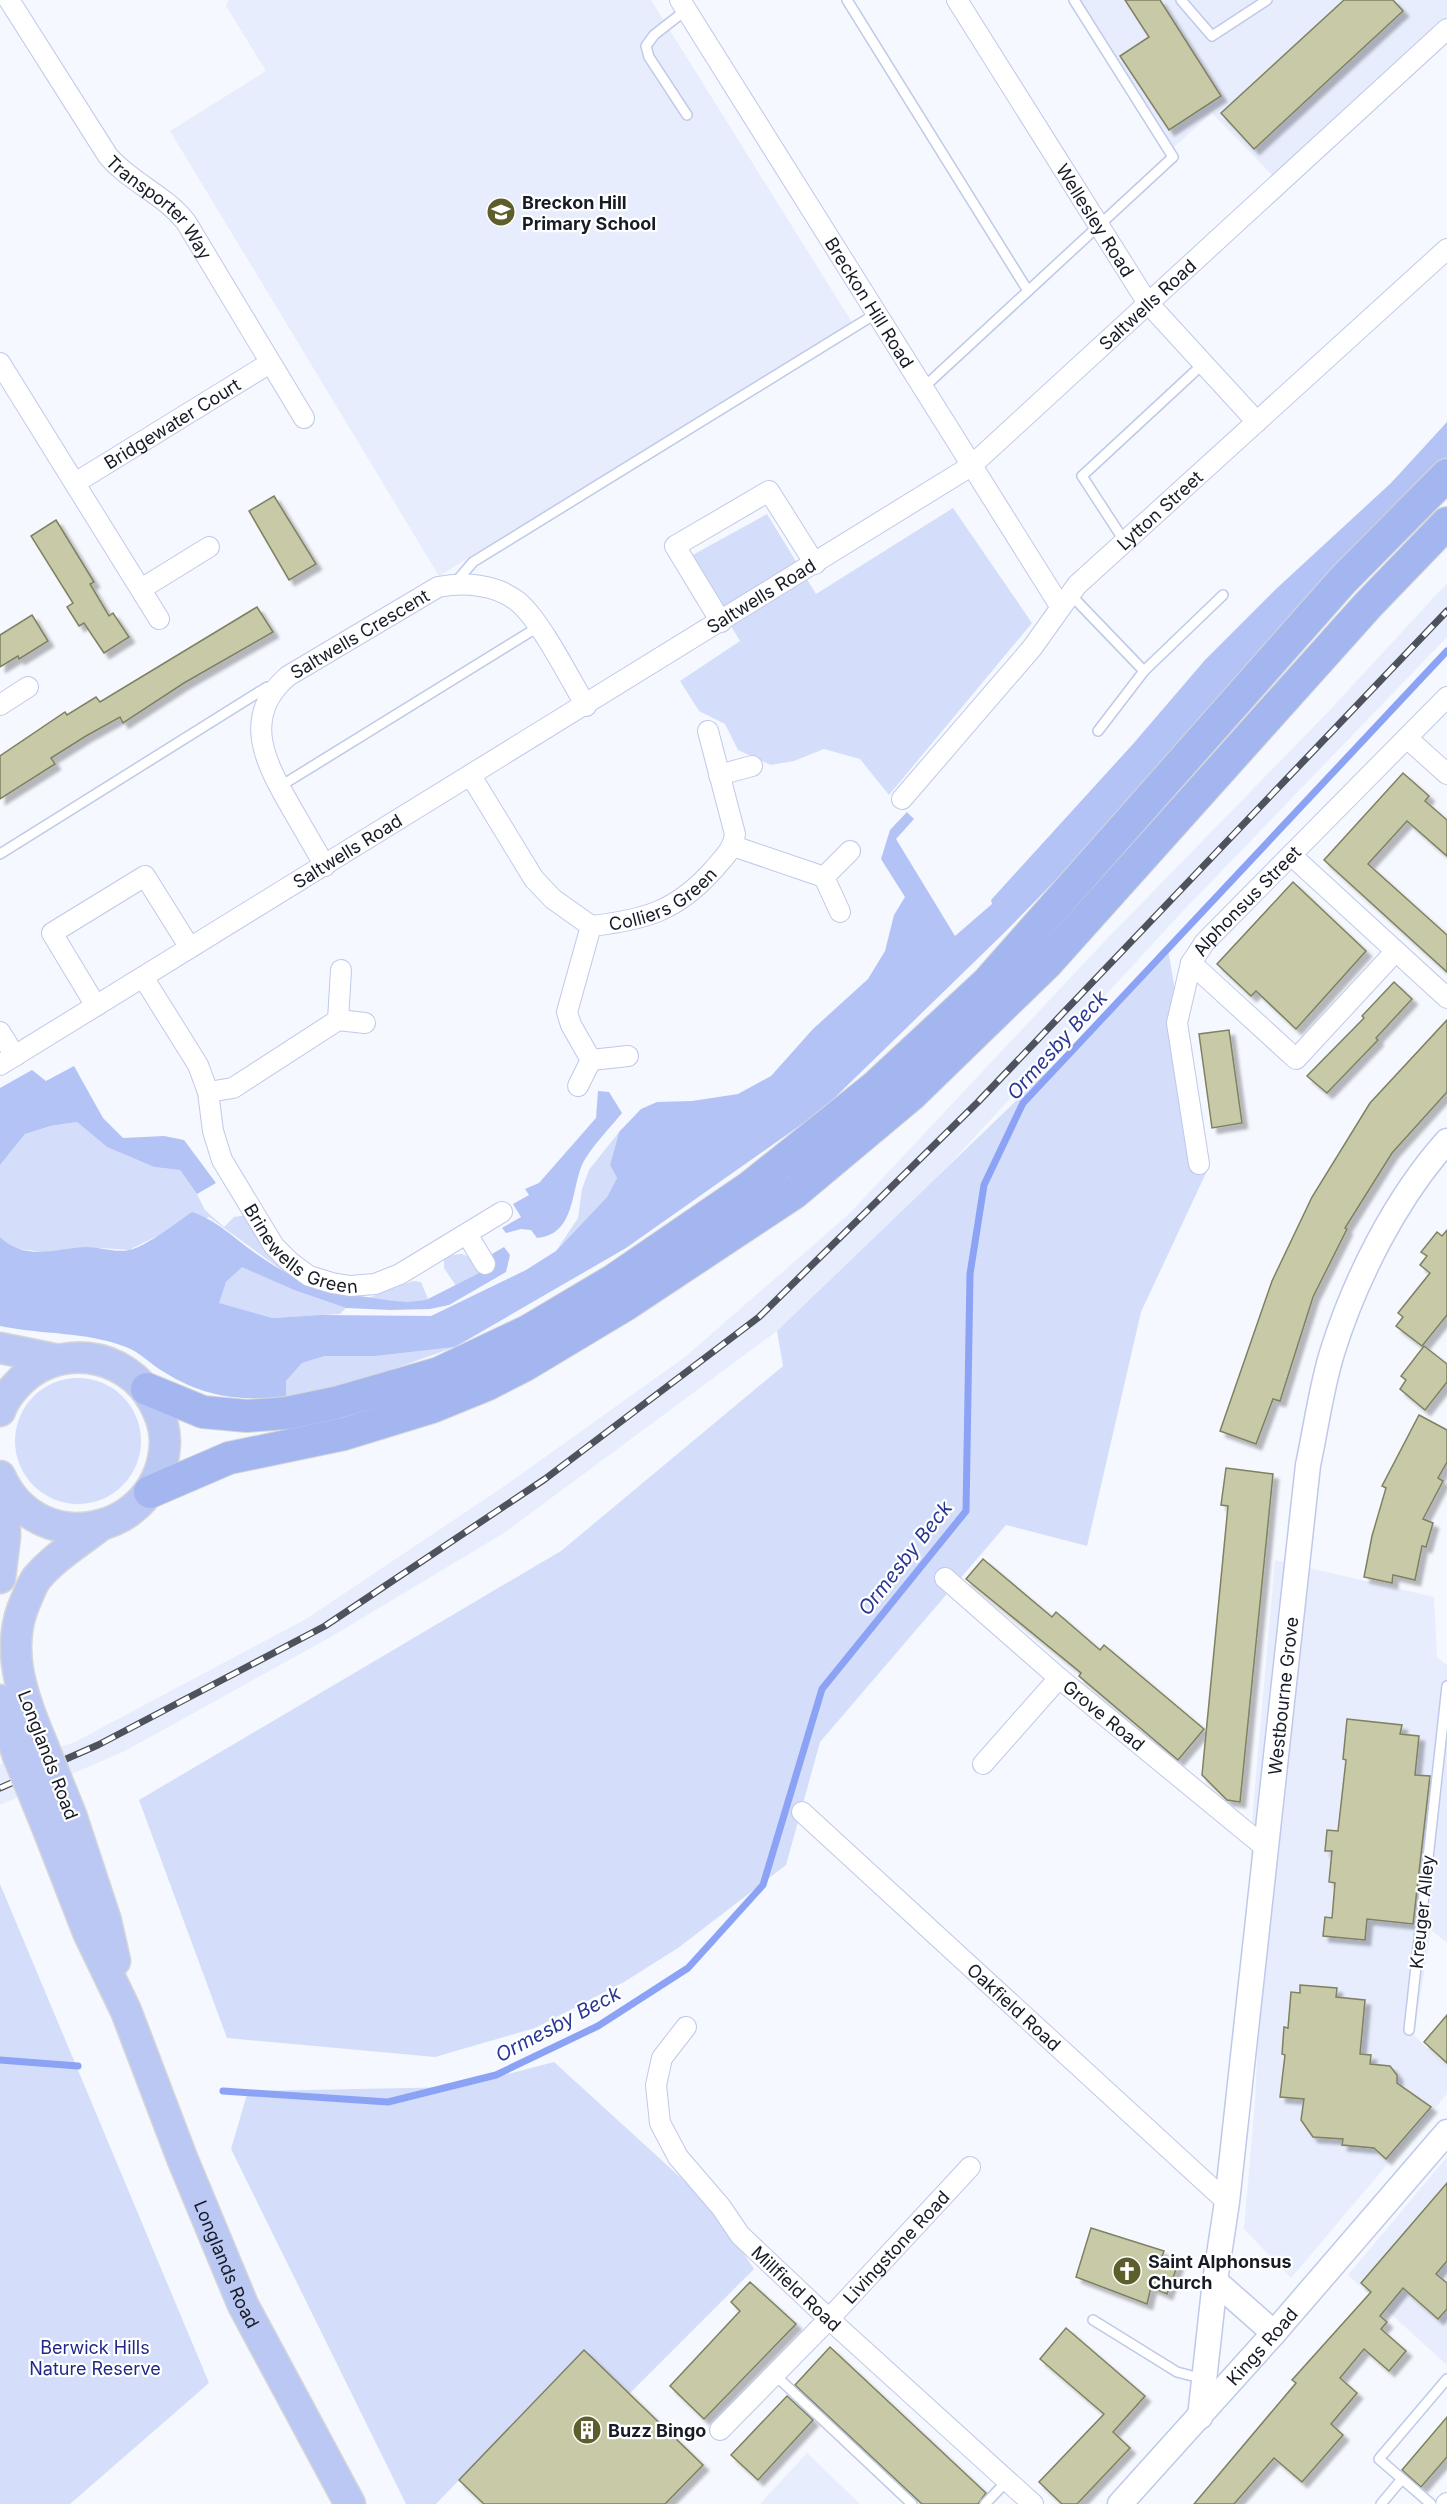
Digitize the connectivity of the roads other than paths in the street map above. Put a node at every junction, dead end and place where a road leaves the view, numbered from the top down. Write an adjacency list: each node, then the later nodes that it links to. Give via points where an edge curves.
1 (9, 0): 16 (street, Transporter Way, via 108,156 121,171 168,202 186,222)
2 (847, 0): 12 (lane)
3 (957, 0): 10 (street, Wellesley Road)
4 (1074, 0): 10 (lane, via 1173,157)
5 (1180, 0): 6 (lane, via 1212,36)
6 (1267, 0)
7 (683, 5): 9 (lane, via 646,46 649,57); 14 (street, Breckon Hill Road)
8 (1447, 29): 13 (street, Saltwells Road)
9 (687, 115)
10 (1099, 225): 12 (lane); 13 (street, Wellesley Road)
11 (1447, 249): 20 (street, Lytton Street)
12 (1028, 291): 18 (lane)
13 (1147, 302): 17 (street, Wellesley Road); 21 (street, Saltwells Road)
14 (877, 314): 18 (street, Breckon Hill Road); 28 (lane, via 473,562)
15 (0, 363): 23 (street)
16 (270, 363): 19 (street, Transporter Way); 23 (street, Bridgewater Court)
17 (1204, 363): 20 (street, Wellesley Road); 25 (lane, via 1082,476)
18 (923, 388): 21 (street, Breckon Hill Road)
19 (304, 418)
20 (1257, 422): 25 (street, Lytton Street)
21 (971, 466): 27 (street, Saltwells Road); 31 (street, Breckon Hill Road)
22 (1447, 476): 80 (highway, via 1343,580 987,983 875,1087 750,1187 604,1286 528,1331 439,1373 335,1403 247,1416 203,1412)
23 (75, 483): 29 (street)
24 (1447, 523): 83 (highway, via 1368,605 1047,963 911,1095 794,1193 625,1305 486,1385 432,1407 344,1434 229,1458)
25 (1125, 542): 31 (street, Lytton Street)
26 (209, 547): 29 (street)
27 (814, 564): 33 (street, Saltwells Road); 33 (street, via 769,491 675,546)
28 (453, 584): 34 (street, Saltwells Crescent, via 496,590 517,601); 37 (street, Saltwells Crescent, via 438,587 288,675)
29 (141, 589): 32 (street)
30 (1222, 595): 35 (lane)
31 (1065, 600): 35 (lane); 49 (street, Lytton Street, via 1032,648)
32 (159, 619)
33 (721, 621): 40 (street, Saltwells Road)
34 (538, 627): 40 (street, Saltwells Crescent); 48 (lane)
35 (1144, 671): 42 (lane)
36 (28, 687): 39 (street)
37 (275, 687): 48 (street, Saltwells Crescent, via 261,721 261,746); 52 (lane, via 267,687)
38 (1447, 697): 43 (street, Alphonsus Street)
39 (0, 705)
40 (586, 706): 47 (street, Saltwells Road)
41 (708, 731): 46 (street)
42 (1098, 731)
43 (1407, 738): 45 (street); 53 (street, Alphonsus Street)
44 (752, 766): 46 (street)
45 (1447, 774)
46 (719, 775): 50 (street, via 735,834)
47 (471, 776): 54 (street, Saltwells Road); 57 (street, Colliers Green, via 534,879 553,899)
48 (279, 787): 54 (street, Saltwells Crescent)
49 (902, 799)
50 (733, 846): 55 (street); 57 (street, Colliers Green, via 702,882 670,907 629,922)
51 (850, 851): 55 (street)
52 (0, 854)
53 (1291, 855): 59 (street); 60 (street, Alphonsus Street, via 1205,942)
54 (325, 866): 58 (street, Saltwells Road)
55 (824, 877): 56 (street)
56 (840, 912)
57 (591, 926): 69 (street, via 567,1012)
58 (190, 948): 62 (street, Saltwells Road); 64 (street, via 145,876 89,910 52,933)
59 (1395, 952): 60 (street, via 1296,1059); 63 (street)
60 (1191, 963): 74 (street, Alphonsus Street, via 1178,1023)
61 (341, 970): 65 (street)
62 (143, 978): 64 (street, Saltwells Road); 72 (street, Brinewells Green, via 198,1065)
63 (1447, 998)
64 (96, 1006): 70 (street, Saltwells Road)
65 (338, 1020): 66 (street); 72 (street, via 233,1088)
66 (365, 1023)
67 (0, 1032): 70 (street)
68 (628, 1056): 69 (street)
69 (591, 1060): 71 (street)
70 (7, 1061)
71 (578, 1086)
72 (208, 1092): 76 (street, Brinewells Green, via 222,1160 274,1245 309,1276 350,1286 375,1284 400,1274)
73 (1447, 1141): 93 (street, Westbourne Grove, via 1422,1169 1383,1233 1332,1353 1308,1465)
74 (1199, 1164)
75 (502, 1212): 76 (street, Brinewells Green)
76 (467, 1234): 77 (street)
77 (485, 1264)
78 (0, 1348): 79 (main road, Longlands Road)
79 (54, 1359): 80 (main road, Longlands Road, via 80,1356 105,1360 128,1371); 81 (main road, Longlands Road, via 24,1376)
80 (147, 1389): 83 (main road, Longlands Road, via 160,1413 165,1440 162,1467)
81 (0, 1410)
82 (3, 1482): 84 (main road, Longlands Road, via 23,1508 46,1522 73,1529); 85 (main road, Longlands Road, via 6,1537)
83 (150, 1492): 84 (main road, Longlands Road, via 128,1514)
84 (100, 1526): 90 (main road, Longlands Road, via 36,1580 20,1613 15,1662)
85 (0, 1578)
86 (945, 1578): 87 (street, Grove Road)
87 (1059, 1678): 91 (street); 93 (street, Grove Road)
88 (1447, 1686): 95 (lane, Kreuger Alley)
89 (0, 1700): 90 (main road, Longlands Road)
90 (31, 1751): 110 (main road, Longlands Road, bridge, via 58,1820 106,1921 126,2011 243,2305)
91 (983, 1764)
92 (802, 1812): 98 (street, Oakfield Road)
93 (1266, 1848): 98 (street, Westbourne Grove)
94 (686, 2027): 100 (street, Millfield Road, via 662,2058 656,2085 660,2123 678,2157 740,2235)
95 (1409, 2030)
96 (1447, 2132): 102 (street, Kings Road)
97 (970, 2167): 100 (street, Livingstone Road)
98 (1227, 2202): 99 (street, Westbourne Grove)
99 (1215, 2281): 102 (street); 104 (street, Westbourne Grove)
100 (829, 2319): 103 (street, Livingstone Road); 109 (street, Millfield Road)
101 (1093, 2320): 104 (lane, via 1177,2372)
102 (1274, 2333): 106 (street, Kings Road)
103 (775, 2375): 107 (street, Livingstone Road); 111 (lane)
104 (1204, 2379): 106 (street, Westbourne Grove)
105 (1447, 2379): 108 (lane, via 1379,2459)
106 (1200, 2417): 114 (street, Kings Road)
107 (720, 2430)
108 (1402, 2479): 115 (lane); 116 (lane)
109 (1008, 2481): 112 (lane); 113 (street, Millfield Road)
110 (350, 2504)
111 (912, 2504)
112 (985, 2504)
113 (1033, 2504)
114 (1120, 2504)
115 (1381, 2504)
116 (1431, 2504)

